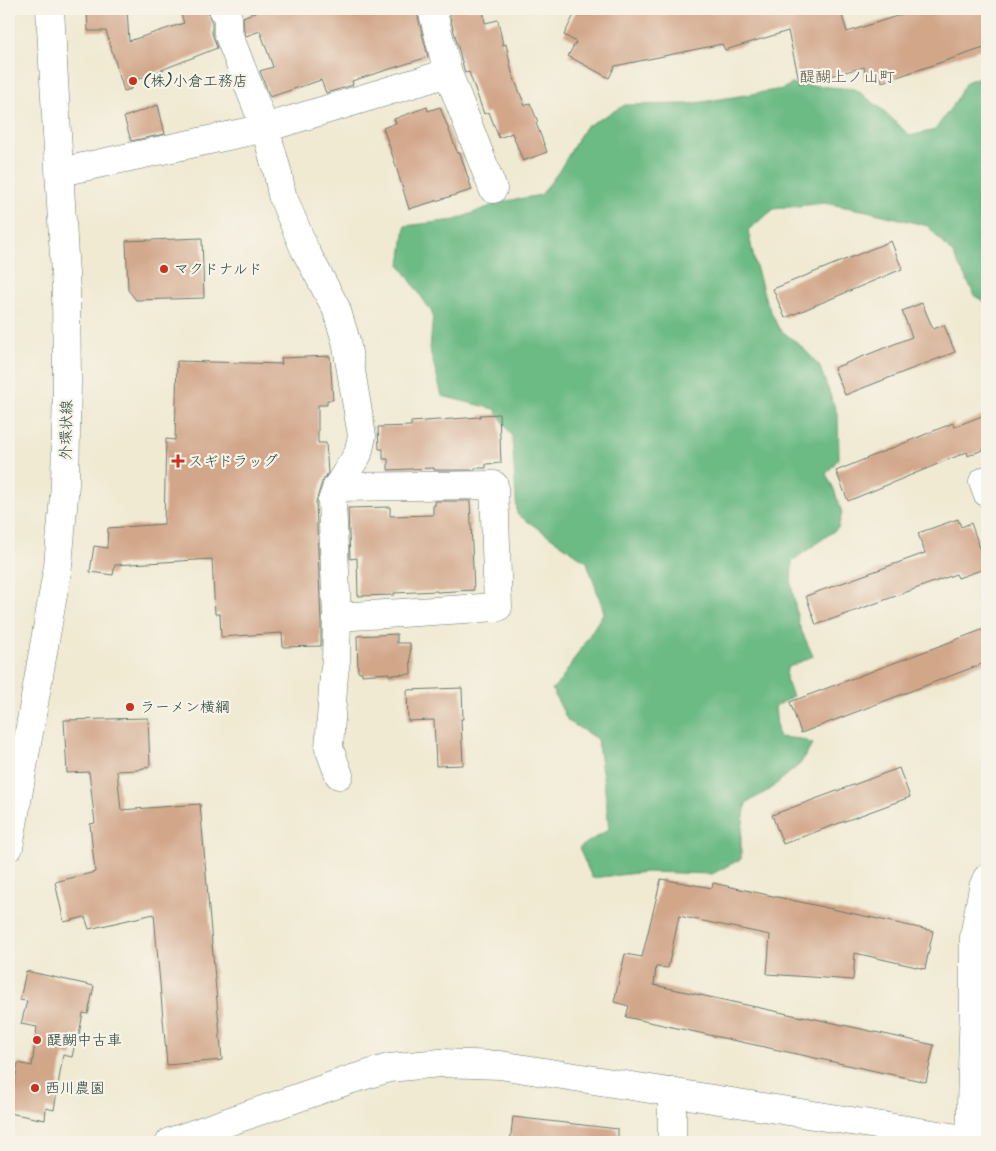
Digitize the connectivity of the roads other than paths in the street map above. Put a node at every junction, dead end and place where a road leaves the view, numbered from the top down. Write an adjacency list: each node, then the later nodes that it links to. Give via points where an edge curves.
1 (50, 9): 6 (street, 外環状線)
2 (224, 9): 5 (street, via 228,33)
3 (432, 9): 4 (street)
4 (448, 73): 5 (street); 7 (street)
5 (265, 128): 6 (street); 9 (street, via 282,195 305,250 336,308 346,341 362,436 358,454)
6 (60, 172): 13 (street, 外環状線, via 66,292 65,484 58,566)
7 (492, 189)
8 (987, 480): 10 (street, via 983,482)
9 (337, 487): 11 (street, via 332,501); 11 (street, via 494,485 498,607)
10 (987, 493)
11 (337, 617): 12 (street, via 329,748)
12 (339, 775)
13 (9, 847)
14 (987, 878): 16 (street, via 974,937)
15 (672, 1092): 16 (street); 17 (street, via 500,1065 440,1063 390,1068); 18 (street)
16 (975, 1141)
17 (170, 1142)
18 (672, 1142)

